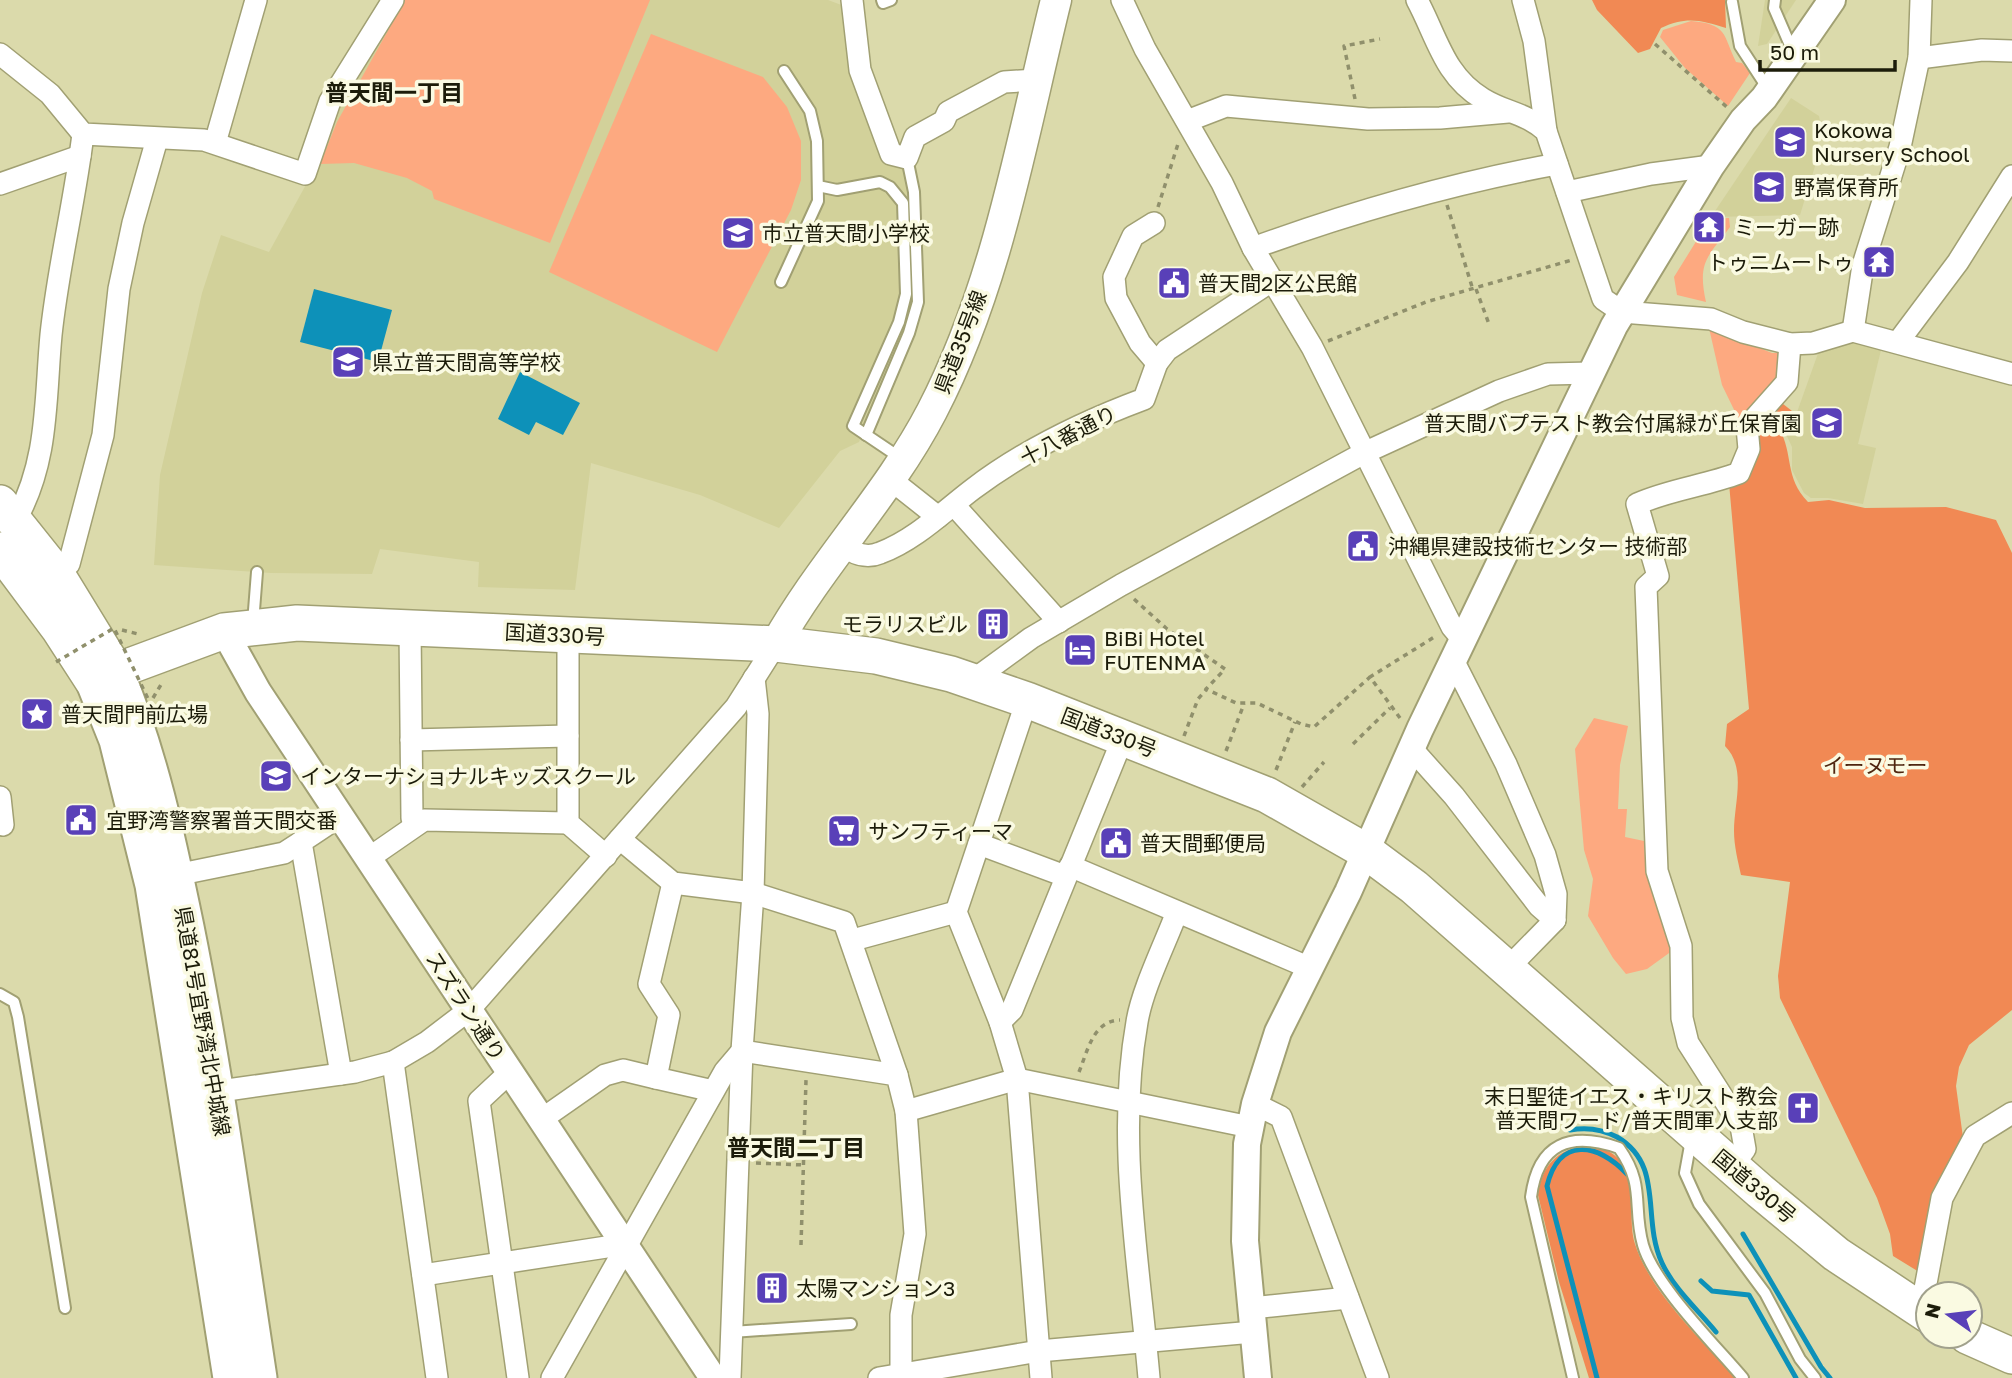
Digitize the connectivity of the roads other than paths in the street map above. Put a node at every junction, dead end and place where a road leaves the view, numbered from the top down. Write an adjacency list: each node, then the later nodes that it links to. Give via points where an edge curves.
1 (256, 0): 26 (street)
2 (393, 0): 26 (street, via 330,101 305,174)
3 (852, 0): 28 (street, via 860,70 891,154)
4 (882, 0): 5 (lane)
5 (891, 0)
6 (1056, 0): 19 (main road, 県道35号線)
7 (1122, 0): 22 (street)
8 (1417, 0): 21 (street, via 1440,54 1455,76 1483,99)
9 (1523, 0): 23 (street, via 1534,41)
10 (1774, 0): 16 (lane)
11 (1832, 0): 16 (street)
12 (1921, 0): 17 (street)
13 (1732, 2): 20 (lane, via 1740,46)
14 (2012, 51): 17 (street)
15 (0, 54): 24 (street, via 50,94)
16 (1794, 55): 20 (street)
17 (1919, 58): 40 (street, via 1900,147 1863,265)
18 (784, 71): 33 (lane, via 810,111 817,141)
19 (1036, 80): 28 (street, via 1004,82 948,112 944,121 915,138); 48 (main road, 県道35号線, via 999,233 962,344 933,409)
20 (1770, 91): 30 (street)
21 (1514, 111): 22 (street, via 1440,118 1359,118 1226,106); 23 (street)
22 (1188, 122): 36 (street)
23 (1546, 131): 29 (street)
24 (83, 134): 25 (street); 27 (street)
25 (157, 139): 26 (street, via 173,136); 53 (street, via 119,289 103,435 69,564)
26 (215, 143)
27 (80, 156): 32 (street); 50 (street, via 51,334 43,444 35,481)
28 (907, 158): 46 (lane, via 914,192 918,302)
29 (1557, 163): 34 (street); 36 (street, via 1440,189)
30 (1711, 166): 34 (street); 39 (street)
31 (2012, 176): 41 (street, via 1958,262)
32 (0, 184)
33 (818, 186): 38 (lane, via 818,201); 46 (lane, via 837,190 880,182 903,203 906,294 899,322 853,425)
34 (1567, 192): 39 (street, via 1603,299)
35 (1154, 223): 43 (street, via 1133,236 1114,276 1116,298 1140,343)
36 (1253, 248): 37 (street)
37 (1273, 280): 43 (street, 十八番通り, via 1167,350); 47 (street)
38 (781, 282)
39 (1622, 312): 42 (street, via 1712,319); 44 (street)
40 (1853, 331): 41 (street); 42 (street)
41 (1898, 341): 45 (street, via 1938,357)
42 (1790, 344): 107 (street, via 1787,382 1747,427 1749,449 1739,473 1671,489 1637,503 1658,576 1646,587 1657,871 1681,946 1682,1018 1688,1043 1741,1126 1745,1149)
43 (1157, 363): 49 (street, 十八番通り, via 1144,399 1040,448 972,489)
44 (1591, 373): 47 (street, via 1548,374 1499,391); 59 (street)
45 (2012, 374)
46 (866, 435): 48 (lane)
47 (1364, 453): 54 (street, via 1221,528); 59 (street, via 1452,627)
48 (897, 470): 49 (street); 51 (main road, 県道35号線)
49 (946, 511): 51 (street, 十八番通り, via 878,555 854,555); 54 (street)
50 (5, 540): 53 (highway); 60 (highway, via 59,628)
51 (841, 544): 58 (main road, 県道35号線)
52 (257, 572): 55 (lane)
53 (56, 573): 60 (highway)
54 (1059, 622): 62 (street)
55 (239, 628): 56 (highway, 国道330号, via 297,623); 60 (highway, 国道330号); 69 (street, スズラン通り, via 258,692)
56 (410, 628): 57 (highway, 国道330号); 67 (street)
57 (568, 634): 58 (highway, 国道330号); 64 (street)
58 (776, 644): 61 (street); 62 (highway, 国道330号, via 876,656)
59 (1458, 650): 66 (street); 85 (street, via 1545,855 1556,894)
60 (104, 676): 80 (main road, 県道81号宜野湾北中城線, via 135,716); 100 (main road, 県道81号宜野湾北中城線)
61 (754, 678): 73 (street, via 736,707); 82 (street, via 758,714)
62 (972, 681): 63 (highway, 国道330号)
63 (1027, 700): 65 (highway, 国道330号); 75 (street)
64 (568, 736): 67 (street); 70 (street)
65 (1123, 738): 76 (highway, 国道330号, via 1279,801); 79 (street)
66 (1416, 739): 76 (street); 85 (street, via 1454,796 1539,906)
67 (411, 740): 71 (street)
68 (0, 797): 72 (street)
69 (340, 816): 74 (street); 78 (street, スズラン通り)
70 (568, 823): 71 (street, via 424,820); 77 (street)
71 (415, 825): 78 (street)
72 (1, 830)
73 (620, 839): 77 (street); 81 (street)
74 (301, 842): 80 (street, via 284,853); 95 (street)
75 (979, 844): 79 (street); 83 (street)
76 (1367, 852): 87 (street); 88 (highway, 国道330号)
77 (606, 856): 90 (street)
78 (369, 858): 90 (street, スズラン通り)
79 (1067, 871): 84 (street); 91 (street, via 1012,1010)
80 (176, 875): 100 (main road, 県道81号宜野湾北中城線)
81 (673, 883): 82 (street); 97 (street, via 649,984 670,1015)
82 (753, 893): 86 (street, via 844,922); 92 (street)
83 (956, 912): 86 (street); 91 (street)
84 (1177, 912): 87 (street); 101 (street, via 1137,1020)
85 (1555, 920): 88 (street)
86 (853, 940): 96 (street)
87 (1310, 968): 104 (street, via 1278,1032)
88 (1507, 969): 106 (highway, 国道330号)
89 (0, 995): 114 (lane, via 14,1002 18,1017)
90 (470, 1010): 93 (street); 94 (street, スズラン通り)
91 (1000, 1022): 98 (street)
92 (742, 1051): 96 (street); 99 (street); 117 (street)
93 (393, 1062): 95 (street); 110 (street)
94 (510, 1072): 105 (street, スズラン通り); 109 (street, via 480,1101)
95 (341, 1074): 100 (street)
96 (897, 1075): 102 (street)
97 (656, 1078): 99 (street); 105 (street, via 623,1070 605,1075)
98 (1017, 1079): 101 (street); 102 (street); 120 (street)
99 (713, 1091): 108 (street)
100 (202, 1094): 124 (main road, 県道81号宜野湾北中城線); 125 (main road, 県道81号宜野湾北中城線)
101 (1129, 1100): 104 (street); 118 (street, via 1129,1165)
102 (906, 1111): 123 (street, via 915,1234 901,1315)
103 (2012, 1113): 111 (street, via 1975,1136 1942,1198)
104 (1252, 1116): 112 (street, via 1281,1117); 115 (street, via 1244,1191)
105 (542, 1119): 108 (street, スズラン通り)
106 (1692, 1133): 107 (highway, 国道330号); 122 (lane, via 1685,1173 1699,1204 1765,1293)
107 (1732, 1166): 113 (highway, 国道330号, via 1836,1254)
108 (626, 1244): 109 (street); 128 (street); 129 (street, スズラン通り)
109 (502, 1262): 110 (street); 127 (street)
110 (423, 1275): 126 (street)
111 (1929, 1280)
112 (1348, 1298): 115 (street); 135 (street)
113 (1914, 1306)
114 (65, 1308)
115 (1252, 1320): 118 (street); 134 (street)
116 (850, 1324): 117 (lane)
117 (732, 1332): 130 (street)
118 (1146, 1341): 120 (street); 133 (street)
119 (1984, 1344): 121 (highway)
120 (1040, 1351): 123 (street); 132 (street)
121 (2012, 1356)
122 (1800, 1359): 138 (lane); 139 (lane)
123 (915, 1374): 131 (street)
124 (230, 1378)
125 (260, 1378)
126 (437, 1378)
127 (518, 1378)
128 (552, 1378)
129 (713, 1378)
130 (730, 1378)
131 (879, 1378)
132 (1041, 1378)
133 (1149, 1378)
134 (1258, 1378)
135 (1378, 1378)
136 (1573, 1378): 137 (lane, via 1531,1197 1543,1160 1560,1144 1581,1138 1619,1148 1632,1166 1643,1246 1661,1279)
137 (1743, 1378)
138 (1804, 1378)
139 (1815, 1378)

